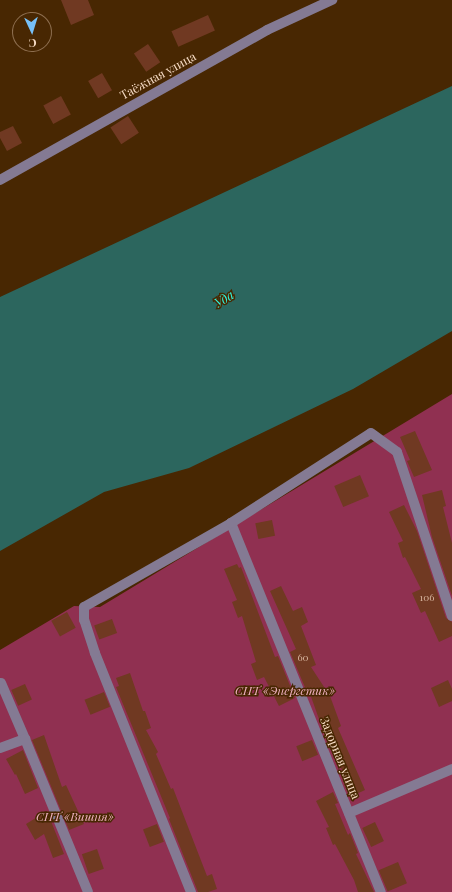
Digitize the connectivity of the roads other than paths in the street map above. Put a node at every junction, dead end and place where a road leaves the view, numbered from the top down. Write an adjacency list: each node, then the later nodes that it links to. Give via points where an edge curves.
1 (332, 0): 2 (street, Таёжная улица, via 267,30)
2 (0, 180)
3 (231, 523): 4 (street, via 371,433 397,452); 9 (street, Задорная улица); 11 (street, via 84,607 84,620 95,654)
4 (452, 616)
5 (1, 683): 6 (street)
6 (25, 739): 7 (street); 10 (street)
7 (0, 748)
8 (452, 769): 9 (street)
9 (349, 813): 12 (street, Задорная улица)
10 (88, 892)
11 (192, 892)
12 (381, 892)

